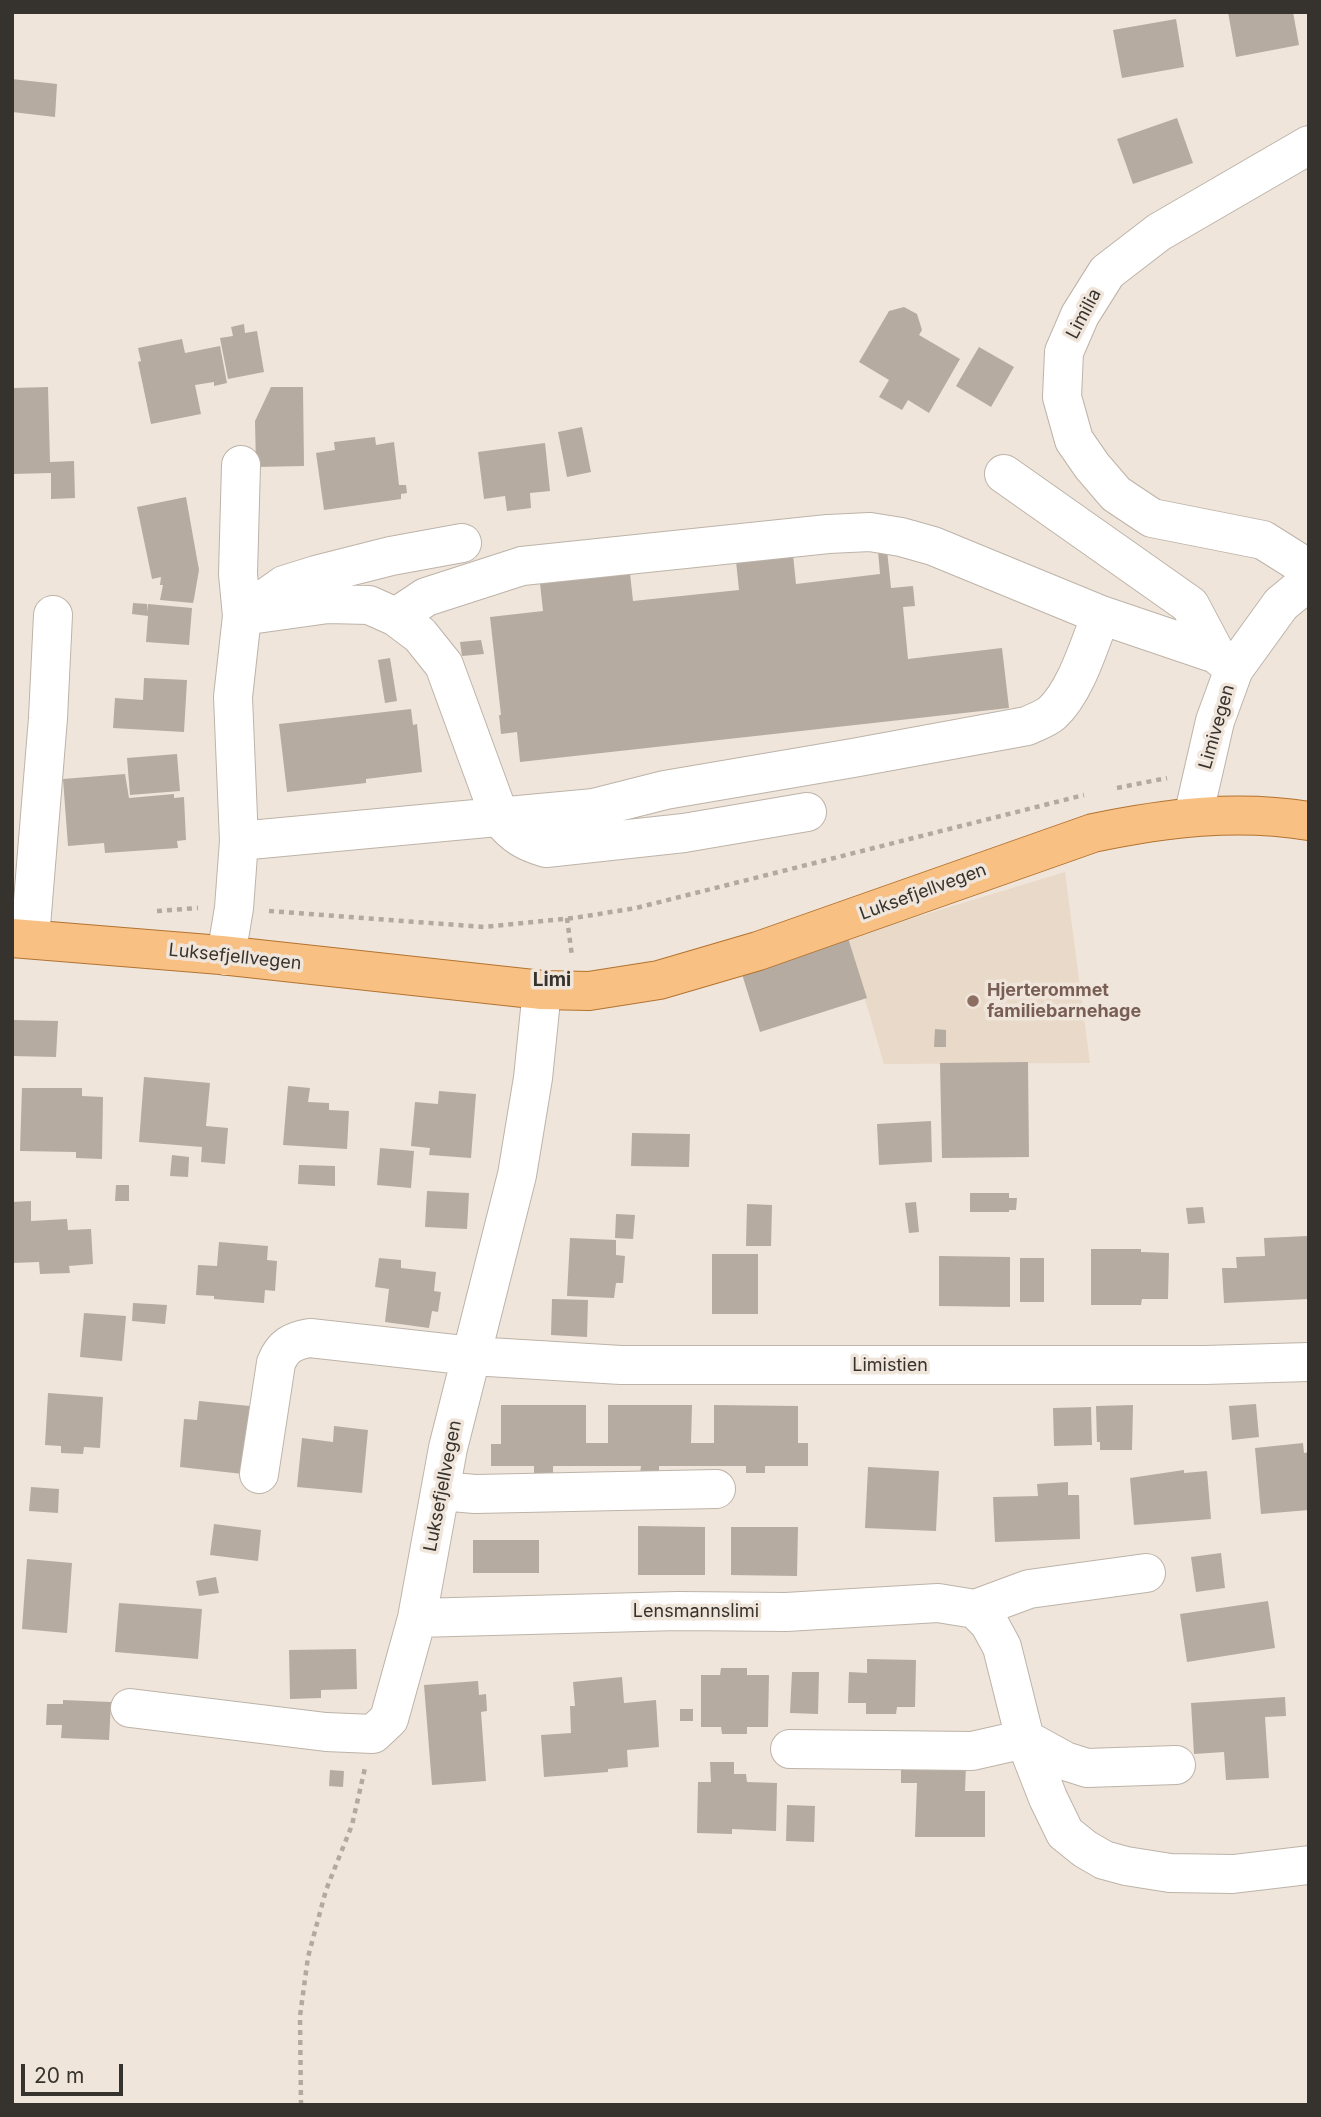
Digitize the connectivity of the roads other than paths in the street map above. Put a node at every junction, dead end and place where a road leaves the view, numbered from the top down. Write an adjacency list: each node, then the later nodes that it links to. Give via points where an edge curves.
1 (1309, 145): 5 (street, Limilia, via 1159,232 1107,272 1064,352 1062,397 1074,440 1116,494 1152,518 1262,540)
2 (241, 465): 9 (street, via 238,574)
3 (1004, 474): 11 (street, via 1190,605)
4 (462, 543): 9 (street, via 295,581 275,590)
5 (1309, 569)
6 (1309, 581): 11 (street, Limivegen)
7 (52, 615): 17 (street, via 48,718)
8 (1101, 615): 10 (street, via 933,546 870,532 522,566 426,597); 11 (street); 14 (street, via 1069,689 1051,714 1027,726 665,790 594,808)
9 (242, 616): 10 (street, via 328,604 369,605); 16 (street, via 233,697)
10 (396, 617): 14 (street, via 420,635 444,665)
11 (1225, 662): 13 (street, Limivegen)
12 (807, 812): 14 (street, via 684,833 545,848 525,842)
13 (1193, 817): 15 (main road, Luksefjellvegen, via 1237,814); 19 (main road, Luksefjellvegen, via 1093,833 758,951 660,980 589,991)
14 (500, 818): 16 (street)
15 (1309, 821)
16 (239, 841): 18 (street)
17 (21, 938): 18 (main road, Luksefjellvegen)
18 (226, 956): 19 (main road, Luksefjellvegen)
19 (542, 990): 20 (street, Luksefjellvegen, via 517,1175)
20 (472, 1356): 21 (street, Limistien, via 718,1366); 22 (street, Limistien, via 297,1340 281,1352 276,1363); 24 (street, Luksefjellvegen)
21 (1309, 1362)
22 (259, 1474)
23 (716, 1489): 24 (street)
24 (441, 1491): 27 (street, Luksefjellvegen)
25 (1146, 1573): 26 (street, Lensmannslimi, via 1029,1589)
26 (975, 1609): 27 (street, Lensmannslimi, via 938,1603 786,1612); 29 (street, via 1002,1647)
27 (417, 1618): 28 (street, Luksefjellvegen, via 398,1695 389,1718 373,1734)
28 (130, 1708)
29 (1026, 1739): 30 (street, via 972,1751); 31 (street, via 1087,1768); 32 (street, via 1065,1833 1104,1860 1170,1873 1233,1874)
30 (790, 1749)
31 (1176, 1765)
32 (1309, 1866)

